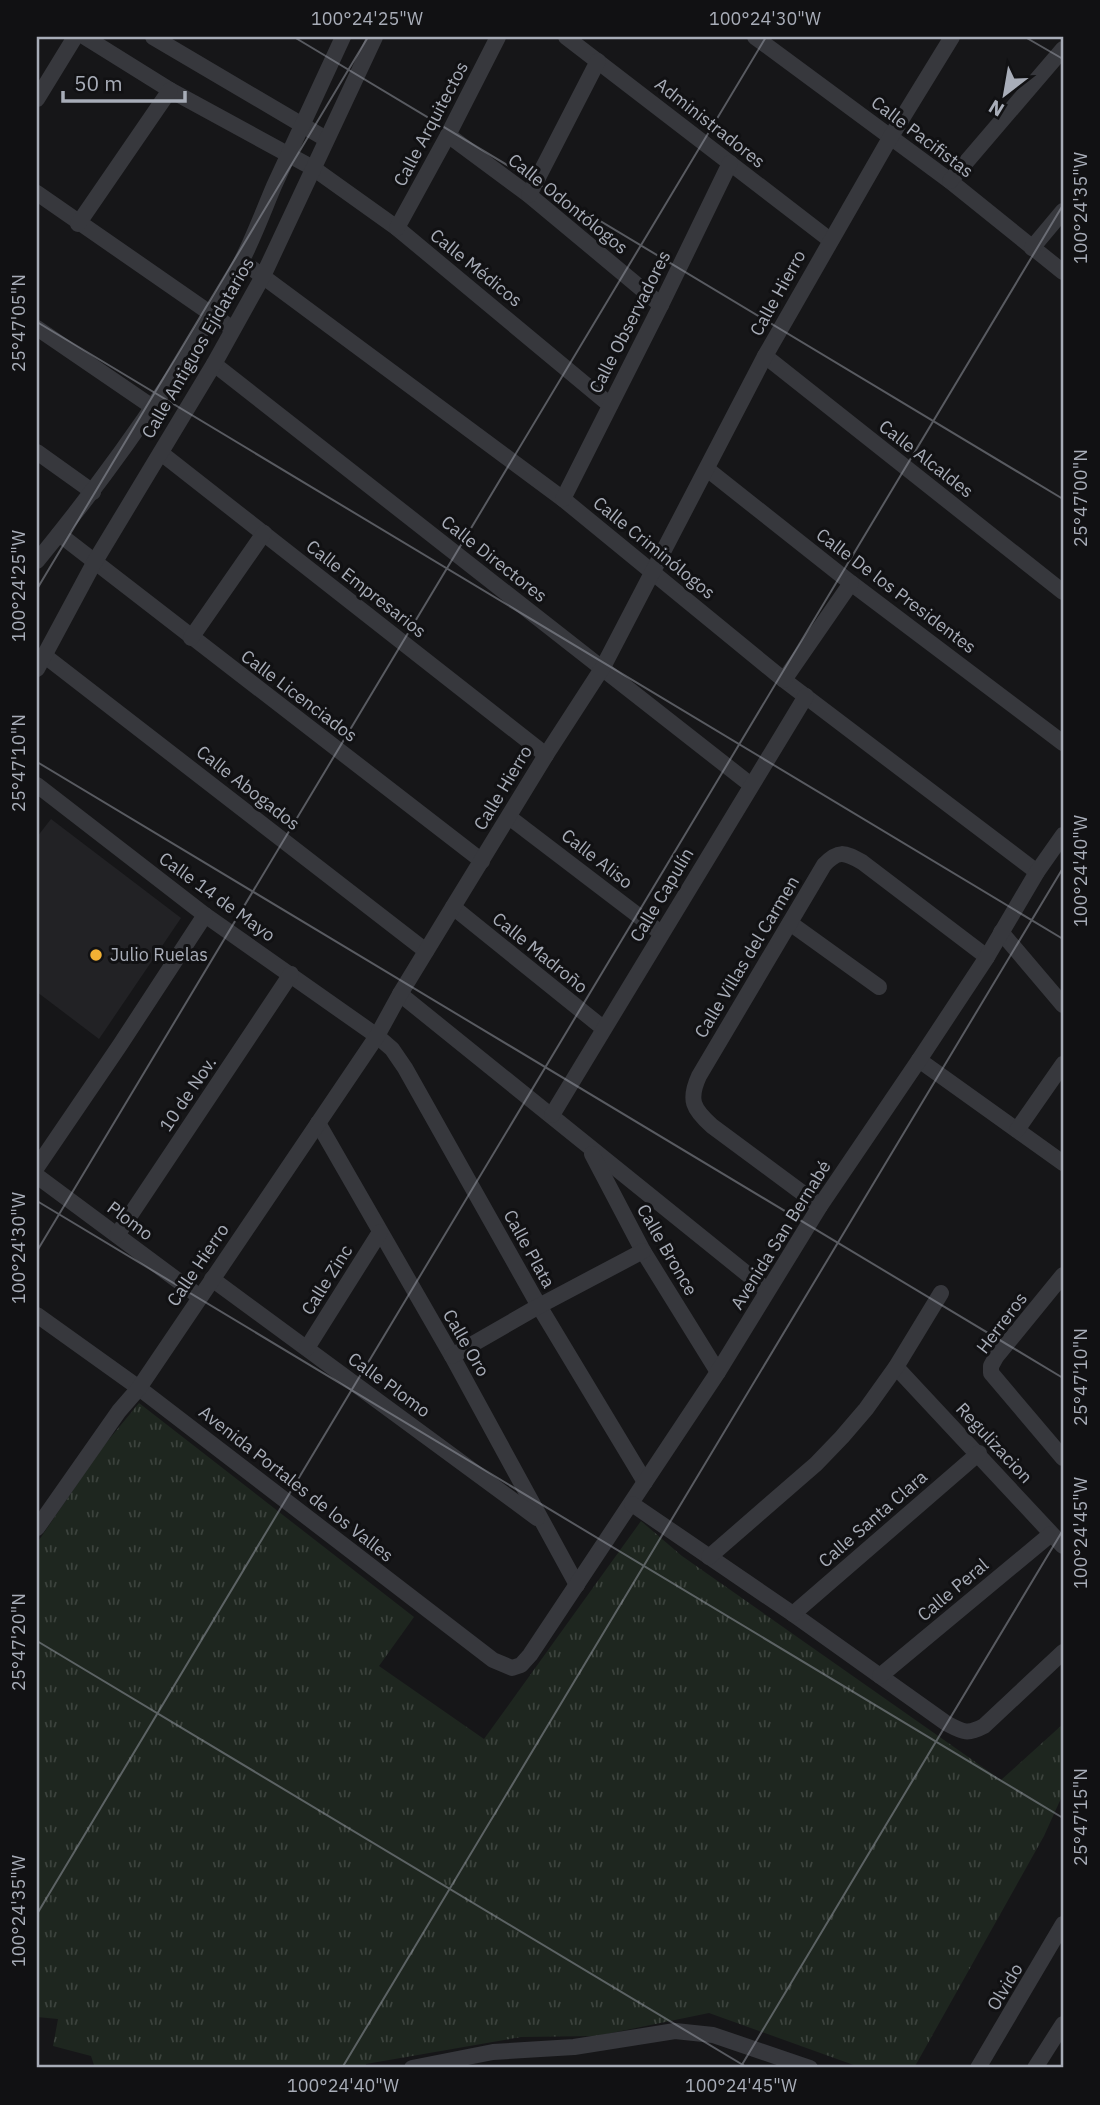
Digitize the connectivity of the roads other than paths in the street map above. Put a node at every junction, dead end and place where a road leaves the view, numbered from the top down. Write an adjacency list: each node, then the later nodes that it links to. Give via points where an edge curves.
1 (75, 37): 13 (street)
2 (85, 37): 12 (street, Calle Médicos)
3 (153, 37): 14 (street)
4 (344, 37): 14 (street, Calle Antiguos Ejidatarios)
5 (374, 37): 17 (street, Calle Antiguos Ejidatarios)
6 (498, 37): 15 (street, Calle Arquitectos)
7 (566, 37): 11 (street, Administradores)
8 (755, 37): 16 (street, Calle Pacifistas)
9 (952, 37): 16 (street, Calle Hierro)
10 (1063, 49): 21 (street)
11 (598, 61): 19 (street, Administradores); 23 (street)
12 (170, 90): 18 (street, Calle Médicos); 25 (street)
13 (37, 99)
14 (301, 126): 17 (street); 18 (street, Calle Antiguos Ejidatarios)
15 (448, 135): 23 (street, Calle Odontólogos); 26 (street, Calle Arquitectos)
16 (890, 138): 21 (street, Calle Pacifistas); 27 (street, Calle Hierro)
17 (326, 139): 20 (street, Calle Antiguos Ejidatarios)
18 (288, 155): 20 (street, Calle Médicos); 29 (street, Calle Antiguos Ejidatarios)
19 (730, 163): 27 (street, Administradores); 32 (street, Calle Observadores)
20 (313, 168): 26 (street, Calle Médicos); 31 (street, Calle Antiguos Ejidatarios)
21 (950, 181): 28 (street, Calle Pacifistas)
22 (37, 193): 25 (street)
23 (530, 195): 32 (street, Calle Odontólogos)
24 (1063, 211): 28 (street)
25 (78, 224): 33 (street)
26 (397, 228): 38 (street, Calle Médicos)
27 (830, 240): 36 (street, Calle Hierro)
28 (1032, 248): 30 (street, Calle Pacifistas)
29 (242, 261): 31 (street, Calle Criminólogos); 33 (street, Calle Antiguos Ejidatarios)
30 (1063, 272)
31 (263, 276): 35 (street, Calle Antiguos Ejidatarios); 44 (street, Calle Criminólogos)
32 (661, 305): 38 (street, Calle Observadores)
33 (211, 316): 35 (street); 39 (street, Calle Antiguos Ejidatarios)
34 (37, 328): 39 (street)
35 (233, 329): 37 (street, Calle Antiguos Ejidatarios)
36 (765, 356): 42 (street, Calle Hierro); 51 (street, Calle Alcaldes)
37 (214, 364): 41 (street, Calle Antiguos Ejidatarios); 54 (street, Calle Directores)
38 (610, 405): 44 (street, Calle Observadores)
39 (154, 408): 43 (street, Calle Antiguos Ejidatarios)
40 (37, 452): 43 (street)
41 (161, 453): 45 (street, Calle Empresarios); 48 (street, Calle Antiguos Ejidatarios)
42 (707, 469): 49 (street, Calle Hierro); 50 (street, Calle De los Presidentes)
43 (93, 492): 46 (street, Calle Antiguos Ejidatarios)
44 (563, 499): 49 (street, Calle Criminólogos)
45 (264, 533): 52 (street); 58 (street, Calle Empresarios)
46 (59, 534): 47 (street, Calle Antiguos Ejidatarios); 48 (street, Calle Licenciados)
47 (37, 561)
48 (93, 563): 52 (street, Calle Licenciados); 53 (street, Calle Antiguos Ejidatarios)
49 (653, 572): 54 (street, Calle Hierro); 55 (street, Calle Criminólogos)
50 (851, 583): 55 (street); 57 (street, Calle De los Presidentes)
51 (1063, 592)
52 (191, 638): 63 (street, Calle Licenciados)
53 (41, 662): 70 (street, Calle Abogados)
54 (603, 667): 58 (street, Calle Hierro); 59 (street, Calle Directores)
55 (784, 680): 56 (street, Calle Criminólogos)
56 (806, 695): 59 (street, Calle Capulín); 64 (street, Calle Criminólogos)
57 (1063, 743)
58 (546, 755): 61 (street, Calle Hierro)
59 (751, 785): 69 (street, Calle Capulín)
60 (39, 792): 66 (street, Calle 14 de Mayo)
61 (509, 817): 63 (street, Calle Hierro); 69 (street, Calle Aliso)
62 (1063, 836): 64 (street, Avenida San Bernabé)
63 (482, 860): 65 (street, Calle Hierro)
64 (1037, 872): 68 (street, Avenida San Bernabé)
65 (453, 907): 70 (street, Calle Hierro); 76 (street, Calle Madroño)
66 (205, 915): 72 (street, Calle 14 de Mayo); 85 (street)
67 (790, 923): 71 (street, Calle Villas del Carmen, via 824,865 840,853 862,862); 73 (street); 87 (street, Calle Villas del Carmen, via 699,1076 692,1100 712,1126)
68 (1001, 932): 71 (street, Avenida San Bernabé); 75 (street)
69 (661, 933): 76 (street, Calle Capulín)
70 (426, 951): 74 (street, Calle Hierro)
71 (986, 957): 78 (street, Avenida San Bernabé)
72 (291, 974): 77 (street, Calle 14 de Mayo); 89 (street, 10 de Nov.)
73 (878, 987)
74 (400, 994): 77 (street, Calle Hierro); 80 (street, Calle Bronce)
75 (1063, 1005)
76 (603, 1028): 80 (street, Calle Capulín)
77 (377, 1036): 81 (street, Calle Hierro); 97 (street, Calle Plata, via 405,1068)
78 (919, 1060): 82 (street); 87 (street, Avenida San Bernabé)
79 (1063, 1064): 82 (street)
80 (552, 1115): 83 (street, Calle Bronce)
81 (317, 1123): 88 (street, Calle Oro); 92 (street, Calle Hierro)
82 (1017, 1130): 84 (street)
83 (587, 1145): 90 (street, Calle Bronce); 93 (street, Calle Bronce)
84 (1063, 1163)
85 (37, 1167)
86 (37, 1176): 89 (street, Plomo)
87 (820, 1206): 93 (street, Avenida San Bernabé)
88 (380, 1232): 99 (street, Calle Zinc); 100 (street, Calle Oro)
89 (117, 1235): 96 (street, Plomo)
90 (643, 1251): 97 (street); 102 (street, Calle Bronce)
91 (1063, 1275): 95 (street, Herreros)
92 (212, 1279): 96 (street, Calle Hierro); 99 (street, Calle Plomo)
93 (767, 1290): 102 (street, Avenida San Bernabé)
94 (941, 1293): 101 (street)
95 (1057, 1295): 105 (street, Herreros, via 996,1357 991,1373)
96 (200, 1297): 103 (street, Calle Hierro)
97 (539, 1306): 100 (street); 106 (street, Calle Plata)
98 (37, 1315): 103 (street, Avenida Portales de los Valles)
99 (307, 1348): 109 (street, Calle Plomo)
100 (452, 1356): 109 (street, Calle Oro)
101 (897, 1367): 104 (street, Regulizacion); 112 (street, via 816,1464)
102 (718, 1371): 106 (street, Avenida San Bernabé)
103 (139, 1388): 108 (street, Calle Hierro); 116 (street, Avenida Portales de los Valles, via 494,1660 512,1668)
104 (979, 1453): 110 (street, Regulizacion); 114 (street, Calle Santa Clara)
105 (1063, 1458)
106 (645, 1482): 107 (street, Avenida San Bernabé)
107 (632, 1504): 112 (street); 113 (street, Avenida San Bernabé)
108 (39, 1519)
109 (543, 1522): 113 (street, Calle Oro)
110 (1051, 1534): 111 (street, Regulizacion); 117 (street, Calle Peral)
111 (1063, 1546)
112 (709, 1557): 114 (street)
113 (577, 1585): 116 (street, Avenida San Bernabé)
114 (793, 1614): 117 (street)
115 (1063, 1652): 117 (street, via 972,1732 946,1723)
116 (530, 1655)
117 (880, 1676)
118 (1063, 1924): 122 (street, Olvido)
119 (1063, 2024): 123 (street)
120 (412, 2068): 121 (street, via 494,2052 574,2047 675,2031 713,2035)
121 (810, 2068)
122 (978, 2068)
123 (1035, 2068)

